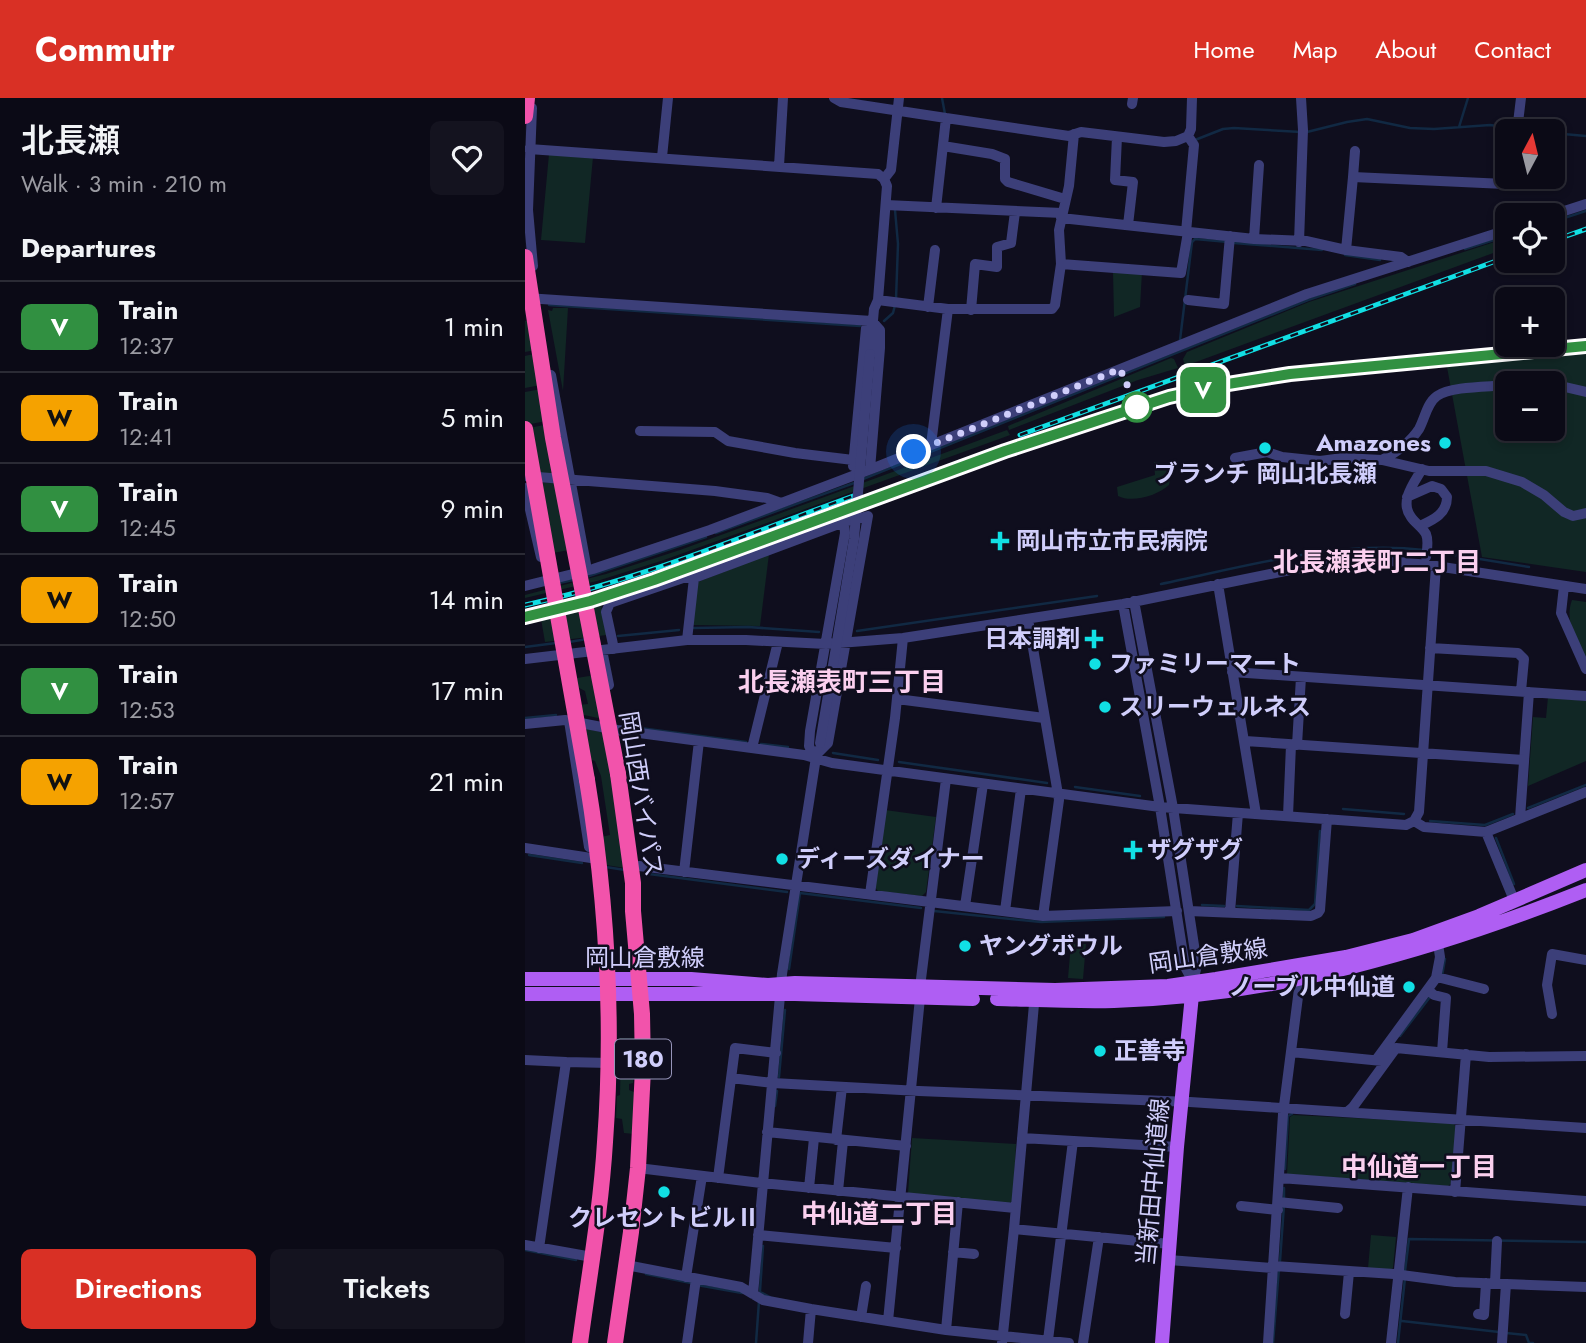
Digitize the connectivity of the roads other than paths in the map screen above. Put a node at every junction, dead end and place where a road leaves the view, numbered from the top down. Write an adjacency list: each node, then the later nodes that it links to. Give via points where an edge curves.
1 (529, 98): 9 (highway); 16 (street)
2 (668, 98): 18 (street)
3 (783, 98): 20 (street)
4 (834, 98): 8 (street)
5 (1192, 98): 14 (street)
6 (1301, 98): 36 (street)
7 (1521, 98): 11 (street)
8 (898, 104): 10 (street); 22 (street, via 891,170)
9 (525, 116)
10 (946, 118): 12 (street); 15 (street)
11 (1518, 119)
12 (1074, 136): 13 (street, via 1081,132); 24 (street)
13 (1117, 138): 14 (street); 31 (street, via 1115,180 1133,182)
14 (1191, 140): 32 (street)
15 (943, 146): 24 (street, via 1005,159 1008,182); 27 (street)
16 (529, 149): 18 (street); 43 (street, via 528,210)
17 (1355, 151): 21 (street)
18 (662, 157): 20 (street)
19 (1259, 165): 34 (street)
20 (779, 166): 22 (street)
21 (1353, 177): 23 (street); 38 (street)
22 (884, 178): 26 (street)
23 (1495, 184)
24 (1065, 199): 30 (street)
25 (1586, 204): 28 (street)
26 (886, 205): 27 (street); 44 (street)
27 (936, 208): 29 (street)
28 (1565, 211)
29 (1015, 212): 30 (street); 48 (street, via 1011,243 997,247 997,267 975,264)
30 (1061, 215): 31 (street); 41 (street)
31 (1128, 225): 32 (street)
32 (1187, 232): 35 (street); 41 (street, via 1181,273)
33 (1495, 234): 40 (street)
34 (1254, 239): 35 (street); 36 (street)
35 (1230, 240): 45 (street, via 1224,304)
36 (1300, 242): 38 (street)
37 (935, 250): 46 (street)
38 (1346, 250): 40 (street, via 1401,257)
39 (525, 257): 136 (highway, 岡山西バイパス / 180, bridge, via 553,438 618,774 631,859)
40 (1408, 262): 55 (street, via 1307,294)
41 (1061, 264): 48 (street, via 1052,309)
42 (525, 298): 43 (street)
43 (537, 299): 49 (street); 64 (street)
44 (878, 300): 46 (street); 49 (street)
45 (1188, 300)
46 (928, 307): 47 (street)
47 (948, 309): 48 (street); 55 (street)
48 (971, 310)
49 (872, 321): 57 (street, via 863,344); 59 (street, via 880,330 880,348); 108 (street, bridge, via 854,539)
50 (1495, 386): 58 (street, via 1438,395 1409,442)
51 (1565, 387): 52 (street)
52 (1586, 392)
53 (525, 429): 142 (highway, 岡山西バイパス / 180, bridge, via 587,780)
54 (640, 430): 57 (street, via 715,432 728,442)
55 (931, 445): 59 (street)
56 (1235, 458): 58 (street, via 1267,452 1320,461)
57 (853, 460): 62 (street)
58 (1383, 460): 60 (street)
59 (870, 469): 62 (street)
60 (1422, 469): 61 (street); 67 (street)
61 (1439, 470): 65 (street); 69 (street, via 1502,475 1544,495 1564,513)
62 (853, 475): 68 (street)
63 (525, 476): 64 (street)
64 (569, 479): 68 (street, via 715,491); 74 (street)
65 (1437, 487): 67 (street); 71 (street, via 1447,497 1446,506)
66 (525, 488): 76 (street)
67 (1407, 497): 71 (street, via 1408,511)
68 (782, 503): 74 (street)
69 (1586, 513)
70 (845, 522): 75 (street); 86 (street, via 868,516); 87 (street)
71 (1420, 526): 72 (street, via 1426,534)
72 (1427, 553)
73 (1436, 566): 77 (street, via 1391,561 1331,563); 79 (street); 88 (street)
74 (587, 570): 76 (street)
75 (694, 578): 84 (street); 89 (street, via 610,603)
76 (547, 580): 78 (street)
77 (1218, 584): 81 (street); 93 (street)
78 (525, 586)
79 (1564, 586): 80 (street); 92 (street, via 1561,613)
80 (1586, 589)
81 (1129, 602): 82 (street); 116 (street); 117 (street)
82 (1028, 619): 83 (street); 99 (street)
83 (904, 638): 86 (street); 98 (street)
84 (687, 640): 85 (street); 89 (street)
85 (778, 642): 87 (street); 106 (street)
86 (847, 644): 87 (street); 108 (street, via 828,743)
87 (826, 645): 108 (street, via 810,731)
88 (1430, 648): 95 (street); 96 (street, via 1518,653 1524,659)
89 (608, 649): 90 (street); 102 (street)
90 (557, 655): 91 (street); 100 (street)
91 (525, 659)
92 (1586, 669)
93 (1232, 672): 94 (street); 104 (street)
94 (1301, 677): 95 (street); 105 (street)
95 (1428, 685): 96 (street); 107 (street)
96 (1525, 692): 97 (street); 109 (street)
97 (1586, 696)
98 (897, 699): 99 (street); 110 (street)
99 (1044, 718): 115 (street)
100 (569, 721): 101 (street); 102 (street); 126 (street)
101 (525, 724)
102 (617, 730): 103 (street); 127 (street)
103 (699, 741): 106 (street); 129 (street)
104 (1245, 741): 105 (street); 119 (street)
105 (1294, 745): 107 (street); 120 (street)
106 (753, 748): 108 (street)
107 (1422, 753): 109 (street); 123 (street, via 1419,812)
108 (814, 757): 110 (street, via 832,764); 130 (street)
109 (1524, 760): 121 (street)
110 (887, 770): 111 (street); 132 (street)
111 (947, 779): 112 (street); 134 (street)
112 (983, 784): 113 (street); 135 (street)
113 (1021, 789): 115 (street); 137 (street)
114 (1586, 792): 121 (street)
115 (1057, 793): 116 (street); 141 (street)
116 (1160, 807): 117 (street); 138 (street)
117 (1173, 808): 118 (street); 139 (street)
118 (1238, 813): 119 (street); 140 (street)
119 (1256, 814): 120 (street)
120 (1288, 816): 122 (street)
121 (1520, 818): 124 (street)
122 (1327, 819): 123 (street); 140 (street, via 1318,914)
123 (1414, 821): 124 (street, via 1424,827)
124 (1486, 832): 133 (street)
125 (525, 848): 126 (street)
126 (591, 858): 142 (street, via 597,903)
127 (639, 866): 129 (street); 136 (street, via 640,890)
128 (1586, 870): 133 (main road, 岡山倉敷線)
129 (684, 872): 130 (street)
130 (795, 885): 132 (street); 151 (street)
131 (1586, 890): 143 (main road, 岡山倉敷線)
132 (870, 894): 134 (street)
133 (1514, 900): 150 (main road, 岡山倉敷線, via 1403,943)
134 (930, 902): 135 (street); 154 (street)
135 (965, 906): 137 (street)
136 (633, 911): 149 (highway, 岡山西バイパス / 180)
137 (1005, 911): 141 (street)
138 (1177, 911): 141 (street); 150 (street, via 1185,967)
139 (1189, 911): 140 (street); 150 (street, via 1197,965)
140 (1230, 912)
141 (1043, 916)
142 (606, 924): 148 (highway, 岡山西バイパス / 180)
143 (1438, 944): 145 (street); 147 (main road, 岡山倉敷線)
144 (1586, 960): 157 (street, via 1552,954 1547,985)
145 (1440, 978): 152 (street); 153 (street)
146 (525, 979): 148 (main road, 岡山倉敷線)
147 (1296, 979): 150 (main road, 岡山倉敷線); 158 (street, via 1299,989)
148 (609, 987): 149 (main road, 岡山倉敷線); 155 (main road, 岡山倉敷線); 166 (highway, 岡山西バイパス / 180)
149 (639, 987): 151 (main road, 岡山倉敷線, via 691,979); 184 (highway, 岡山西バイパス / 180, via 643,1069)
150 (1193, 988): 156 (main road, 岡山倉敷線, via 1113,1001); 172 (main road, 当新田中仙道線)
151 (781, 989): 154 (main road, 岡山倉敷線); 160 (street)
152 (1484, 989)
153 (1431, 992): 159 (street, via 1445,998); 164 (street)
154 (920, 993): 156 (main road, 岡山倉敷線); 170 (street)
155 (525, 994)
156 (1035, 995): 171 (street)
157 (1552, 1014)
158 (1291, 1052): 164 (street); 173 (street)
159 (1442, 1052): 161 (street); 164 (street, via 1396,1048)
160 (776, 1053): 167 (street, via 735,1048); 168 (street)
161 (1466, 1054): 162 (street); 175 (street)
162 (1586, 1056)
163 (525, 1060): 165 (street)
164 (1381, 1061): 174 (street)
165 (566, 1062): 166 (street); 207 (street)
166 (609, 1063): 211 (highway, 岡山西バイパス / 180)
167 (731, 1078): 168 (street); 186 (street)
168 (773, 1083): 169 (street); 177 (street)
169 (842, 1087): 170 (street); 180 (street)
170 (911, 1090): 171 (street); 182 (street)
171 (1026, 1095): 172 (street); 179 (street)
172 (1182, 1101): 173 (street); 183 (main road, 当新田中仙道線)
173 (1284, 1108): 174 (street); 187 (street)
174 (1347, 1112): 175 (street)
175 (1461, 1117): 176 (street); 192 (street)
176 (1586, 1128)
177 (767, 1132): 178 (street); 188 (street)
178 (814, 1138): 180 (street); 190 (street)
179 (1022, 1138): 181 (street); 198 (street)
180 (840, 1141): 182 (street); 191 (street)
181 (1073, 1141): 183 (street); 201 (street)
182 (906, 1146): 193 (street)
183 (1177, 1147): 205 (main road, 当新田中仙道線)
184 (638, 1168): 185 (street); 213 (highway, 岡山西バイパス / 180)
185 (702, 1176): 186 (street); 217 (street)
186 (718, 1178): 188 (street)
187 (1280, 1178): 189 (street); 196 (street)
188 (761, 1183): 190 (street); 202 (street)
189 (1408, 1187): 192 (street); 216 (street)
190 (809, 1188): 191 (street)
191 (838, 1191): 193 (street)
192 (1455, 1192): 194 (street)
193 (901, 1196): 195 (street); 208 (street)
194 (1586, 1201)
195 (958, 1202): 198 (street); 209 (street)
196 (1281, 1204): 197 (street); 199 (street); 214 (street)
197 (1241, 1206)
198 (1015, 1208): 200 (street)
199 (1338, 1208)
200 (1014, 1229): 201 (street); 229 (street)
201 (1060, 1234): 203 (street); 230 (street)
202 (758, 1235): 208 (street); 221 (street)
203 (1099, 1237): 205 (street); 236 (street)
204 (1497, 1241): 219 (street)
205 (1170, 1244): 212 (main road, 当新田中仙道線)
206 (525, 1245): 207 (street)
207 (539, 1248): 211 (street)
208 (895, 1248): 226 (street)
209 (954, 1252): 210 (street); 227 (street)
210 (974, 1254)
211 (592, 1257): 231 (highway, 岡山西バイパス / 180)
212 (1169, 1260): 214 (street); 237 (main road, 当新田中仙道線)
213 (626, 1265): 217 (street); 232 (highway, 岡山西バイパス / 180)
214 (1276, 1267): 215 (street); 238 (street)
215 (1349, 1272): 216 (street); 224 (street)
216 (1403, 1275): 219 (street); 239 (street)
217 (693, 1281): 221 (street, via 741,1287); 233 (street)
218 (866, 1286): 223 (street)
219 (1496, 1286): 220 (street); 225 (street, via 1484,1315); 228 (street)
220 (1586, 1287)
221 (757, 1296): 222 (street)
222 (811, 1308): 223 (street); 234 (street)
223 (862, 1314): 226 (street)
224 (1345, 1314)
225 (1478, 1314)
226 (888, 1321): 227 (street)
227 (946, 1330): 229 (street)
228 (1502, 1336)
229 (1002, 1340): 230 (street)
230 (1053, 1341): 235 (street)
231 (580, 1343)
232 (615, 1343)
233 (687, 1343)
234 (808, 1343)
235 (1069, 1343)
236 (1083, 1343)
237 (1162, 1343)
238 (1268, 1343)
239 (1391, 1343)

